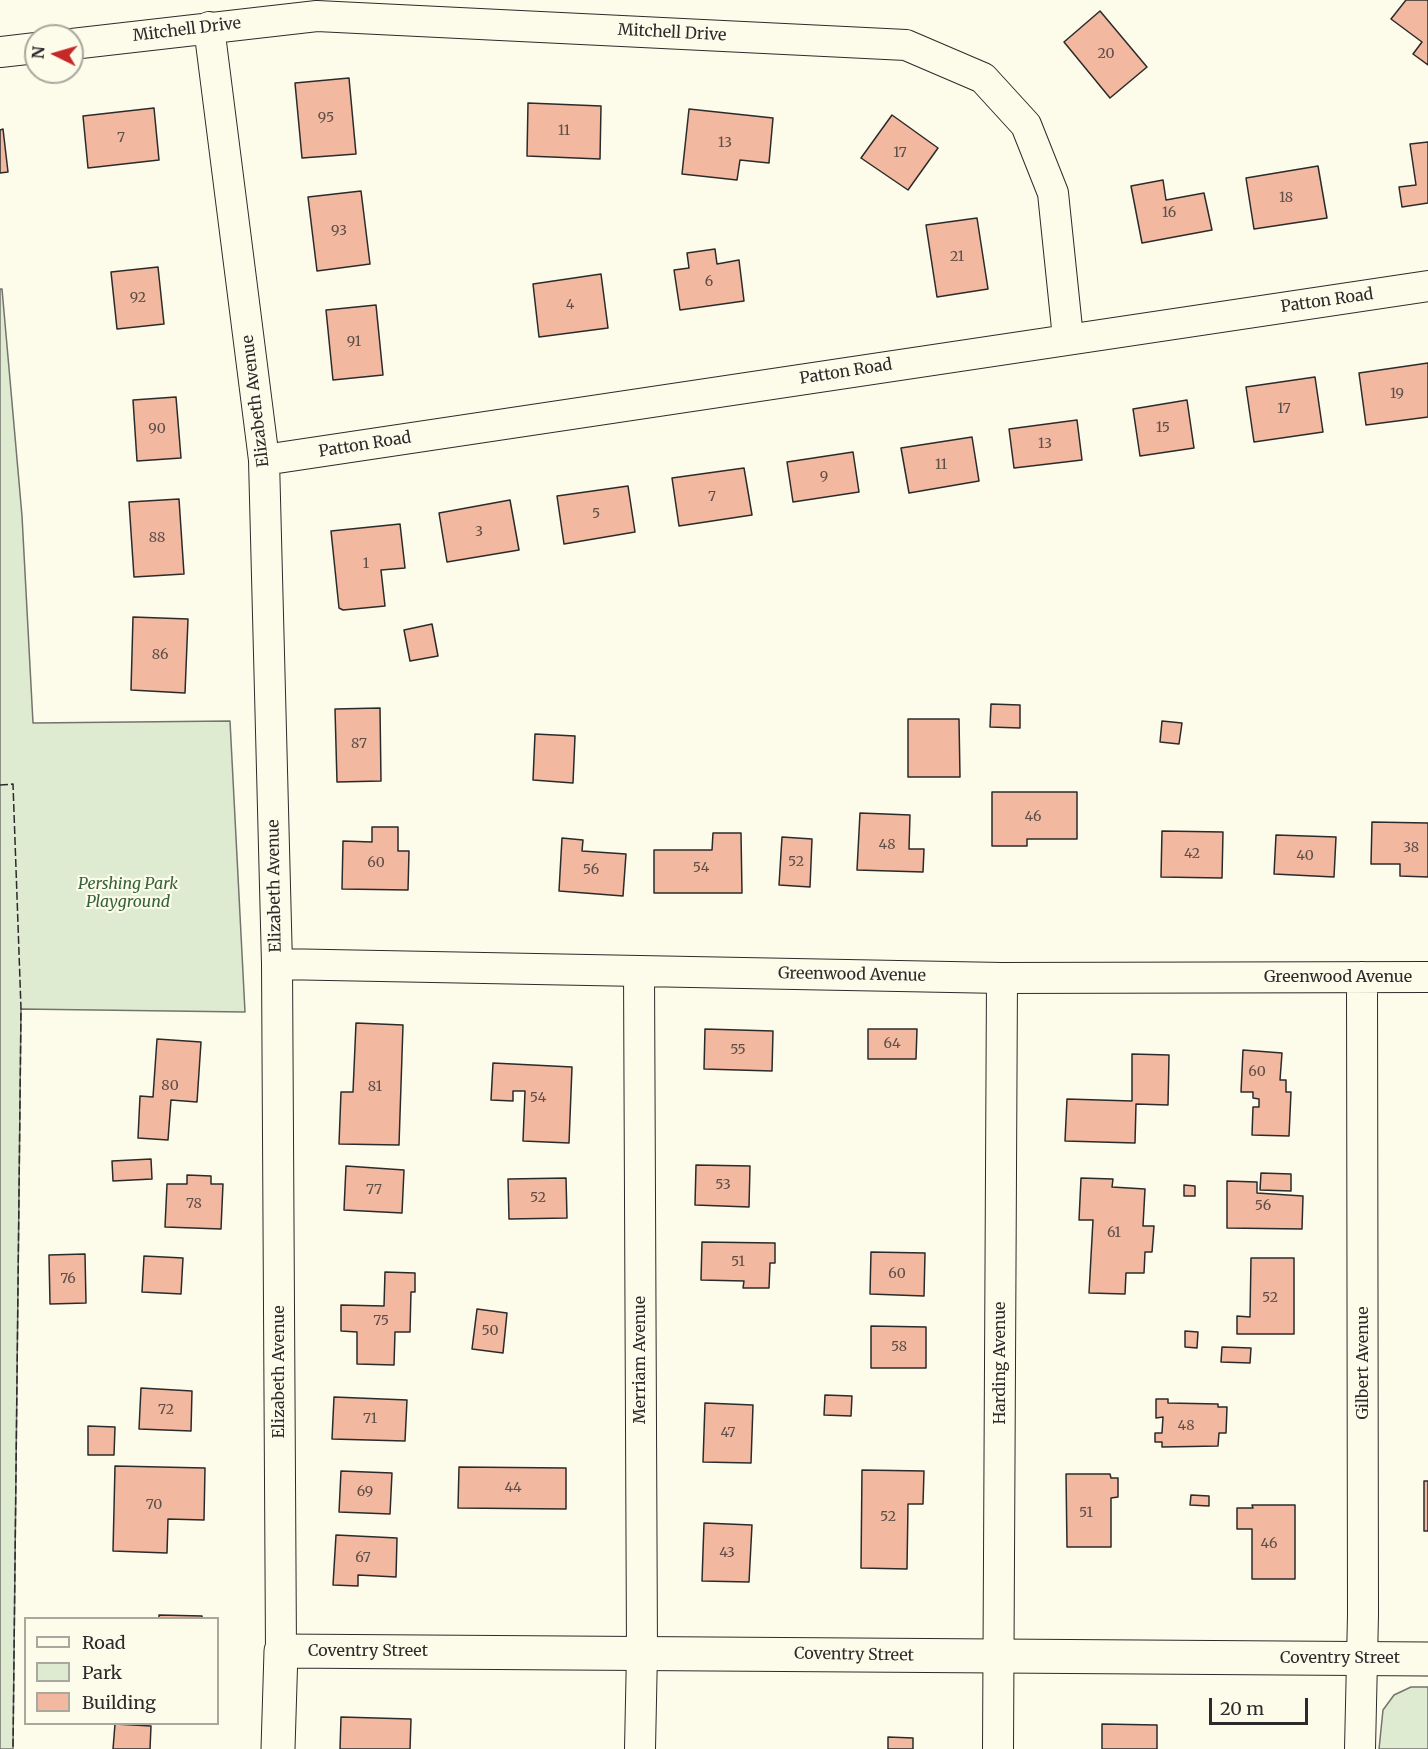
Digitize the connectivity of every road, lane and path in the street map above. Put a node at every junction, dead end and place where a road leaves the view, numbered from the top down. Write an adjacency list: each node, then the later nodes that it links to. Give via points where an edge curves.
1 (209, 27): 2 (street, Mitchell Drive); 6 (street, Mitchell Drive, via 317,16 906,45 983,78 1026,126 1053,193); 7 (street, Elizabeth Avenue)
2 (84, 43)
3 (24, 49): 4 (street)
4 (0, 52)
5 (1428, 286): 6 (street, Patton Road)
6 (1068, 338): 7 (street, Patton Road)
7 (264, 460): 8 (street, Elizabeth Avenue)
8 (277, 964): 9 (street, Greenwood Avenue); 13 (street, Elizabeth Avenue)
9 (639, 971): 12 (street, Greenwood Avenue); 14 (street, Merriam Avenue)
10 (1362, 977): 11 (street, Greenwood Avenue); 12 (street, Greenwood Avenue); 16 (street, Gilbert Avenue)
11 (1428, 977)
12 (1002, 978): 15 (street, Harding Avenue)
13 (281, 1650): 14 (street, Coventry Street); 18 (street, Elizabeth Avenue)
14 (642, 1652): 15 (street, Coventry Street); 19 (street, Merriam Avenue)
15 (999, 1657): 16 (street, Coventry Street); 20 (street, Harding Avenue)
16 (1362, 1658): 17 (street, Coventry Street); 21 (street, Gilbert Avenue)
17 (1428, 1659)
18 (279, 1749)
19 (640, 1749)
20 (998, 1749)
21 (1360, 1749)

